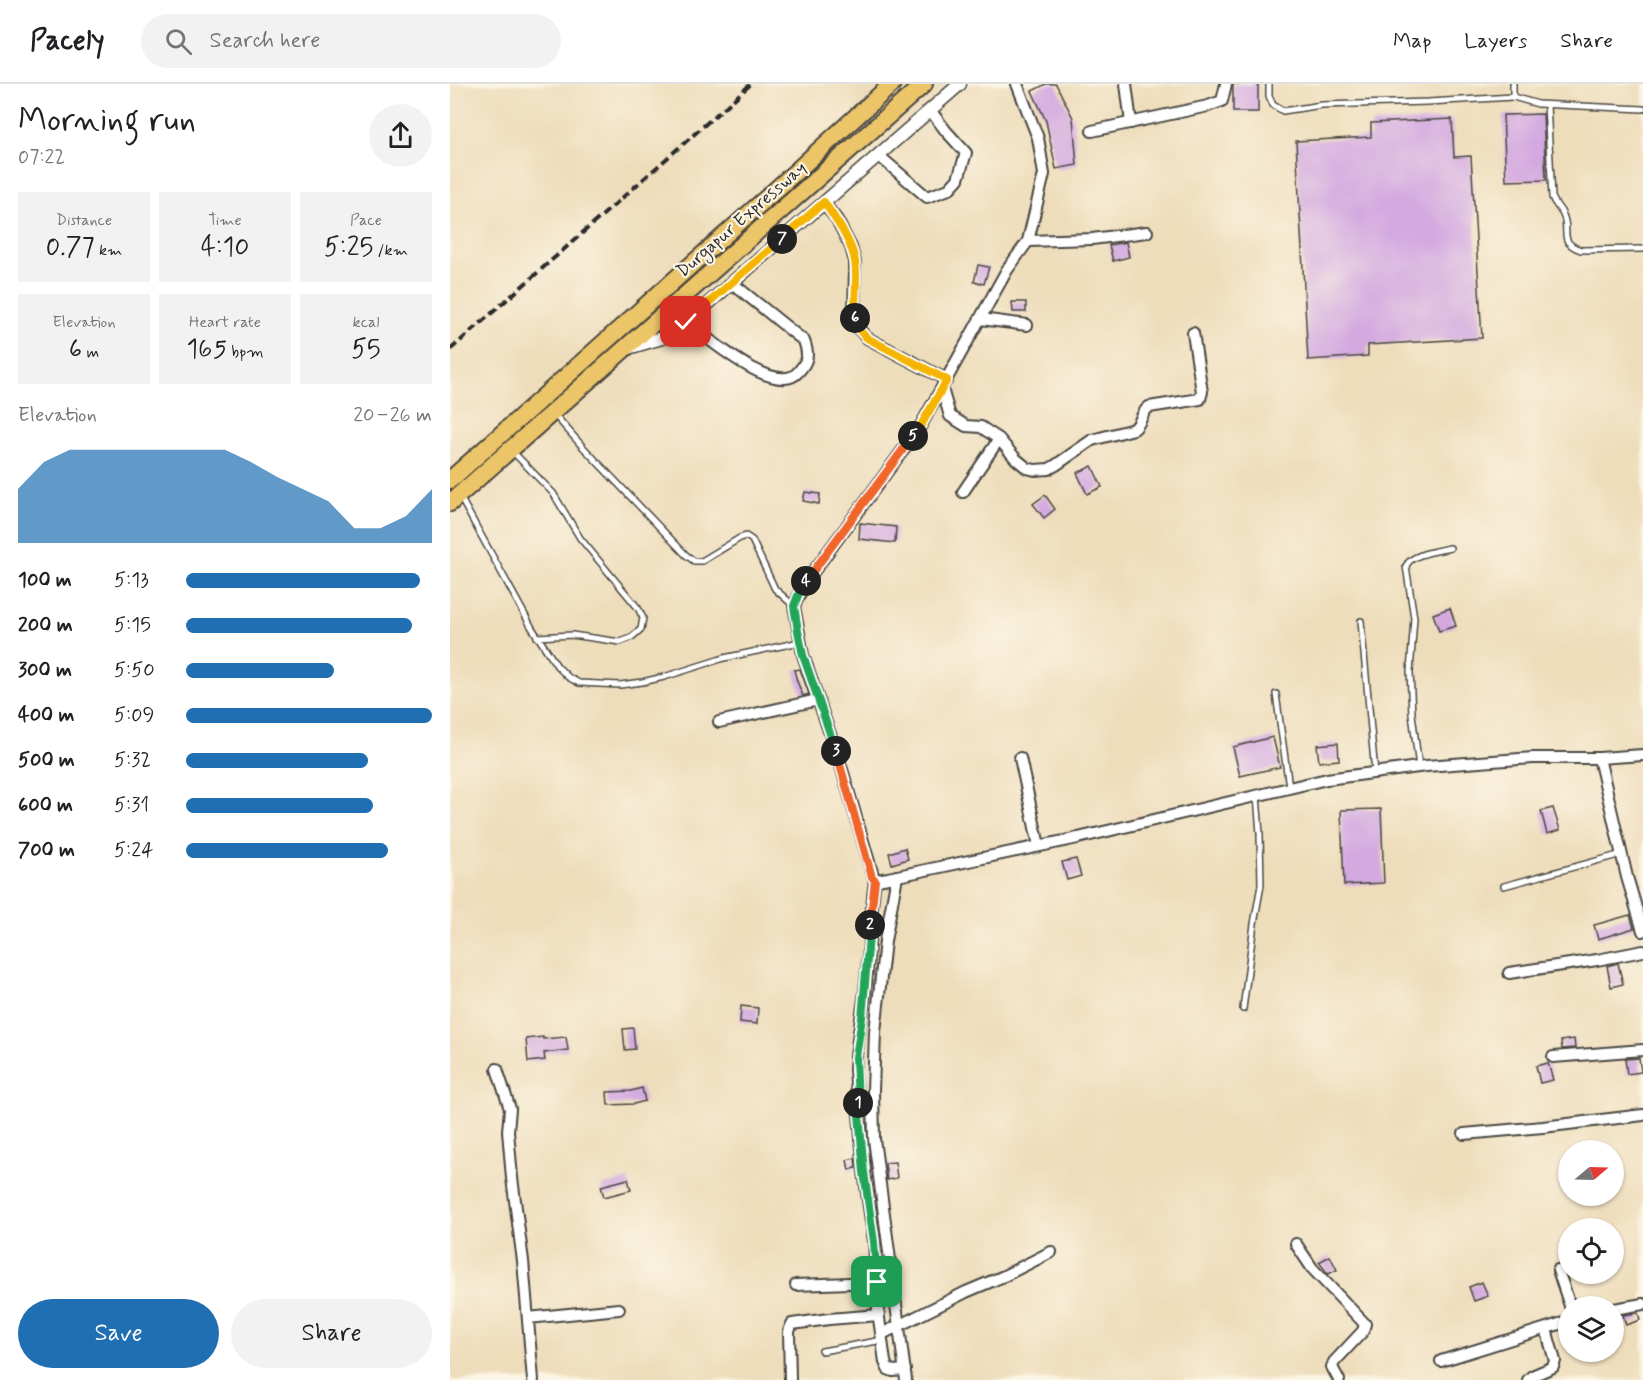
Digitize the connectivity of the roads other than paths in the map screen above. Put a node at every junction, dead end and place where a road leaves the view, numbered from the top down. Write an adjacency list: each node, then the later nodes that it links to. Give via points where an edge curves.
1 (892, 84): 30 (highway, Durgapur Expressway)
2 (924, 84): 25 (highway, Durgapur Expressway)
3 (960, 84): 12 (street)
4 (1017, 84): 18 (street, via 1038,138 1044,174)
5 (1126, 84): 13 (street)
6 (1226, 84): 13 (street, via 1222,101 1215,104)
7 (1269, 84): 9 (lane, via 1273,105 1283,111 1322,105)
8 (1512, 84): 9 (lane)
9 (1513, 97): 10 (lane)
10 (1547, 105): 11 (lane); 19 (lane, via 1552,197 1562,213 1572,247)
11 (1643, 109)
12 (930, 110): 15 (street); 15 (street, via 966,153 958,179 949,189 927,197)
13 (1131, 123): 14 (street)
14 (1092, 131)
15 (878, 155): 16 (street)
16 (824, 202): 20 (street); 26 (street, via 851,247 855,262 856,327 867,338)
17 (1147, 232): 18 (street)
18 (1028, 241): 21 (street, via 1007,270)
19 (1643, 249)
20 (732, 283): 22 (street); 22 (street, via 804,341 808,351 806,363 796,375 775,378 752,368)
21 (981, 319): 23 (street); 26 (street)
22 (686, 322): 25 (street, via 672,335)
23 (1027, 325)
24 (1193, 333): 28 (street, via 1200,399 1149,407 1134,429 1092,440 1049,469 1026,468)
25 (623, 350): 27 (highway, Durgapur Expressway)
26 (944, 385): 28 (street, via 950,416 966,426 981,427); 34 (street, via 920,427 805,583)
27 (552, 412): 29 (highway, Durgapur Expressway); 34 (lane, via 686,555 702,561 746,536 752,540 775,589)
28 (999, 439): 31 (street)
29 (510, 450): 32 (highway, Durgapur Expressway); 36 (lane, via 553,494 580,538 643,618 641,630 620,642 572,635)
30 (450, 480)
31 (963, 492)
32 (454, 499): 36 (lane)
33 (1450, 548): 44 (lane, via 1416,557 1406,567 1414,618 1410,672)
34 (794, 606): 37 (street)
35 (1361, 621): 45 (lane)
36 (537, 637): 37 (lane, via 568,677 579,683 620,685)
37 (800, 642): 39 (street)
38 (1276, 694): 46 (lane)
39 (818, 700): 40 (street); 50 (street, via 872,877)
40 (719, 722)
41 (1643, 755): 43 (street)
42 (1020, 758): 48 (street)
43 (1599, 758): 44 (street, via 1533,758); 49 (street)
44 (1419, 767): 45 (street)
45 (1375, 773): 46 (street)
46 (1289, 787): 47 (street)
47 (1257, 795): 48 (street); 55 (lane, via 1261,885)
48 (1039, 846): 50 (street)
49 (1622, 854): 51 (lane); 52 (street)
50 (885, 879): 63 (street, via 872,903 855,1070); 71 (street, via 885,941 875,1032 874,1139)
51 (1504, 886)
52 (1643, 931)
53 (1643, 951): 54 (street)
54 (1509, 973)
55 (1243, 1009)
56 (1643, 1050): 57 (street)
57 (1553, 1057)
58 (497, 1070): 69 (street, via 510,1109 509,1143)
59 (1643, 1115): 60 (street)
60 (1464, 1134)
61 (1296, 1244): 79 (street, via 1312,1268 1365,1324 1334,1362 1332,1367)
62 (1051, 1252): 71 (street)
63 (877, 1282): 64 (street); 68 (street)
64 (796, 1285)
65 (1643, 1304): 66 (street)
66 (1624, 1307)
67 (619, 1309): 69 (street)
68 (879, 1315): 73 (street); 78 (street, via 792,1324)
69 (528, 1318): 77 (street)
70 (1558, 1325): 72 (street)
71 (899, 1327): 73 (street); 76 (street)
72 (1546, 1329): 75 (street); 80 (street, via 1555,1364)
73 (882, 1337): 74 (lane); 76 (street, via 888,1369)
74 (822, 1351)
75 (1441, 1361)
76 (905, 1375)
77 (533, 1380)
78 (790, 1380)
79 (1339, 1380)
80 (1528, 1380)

